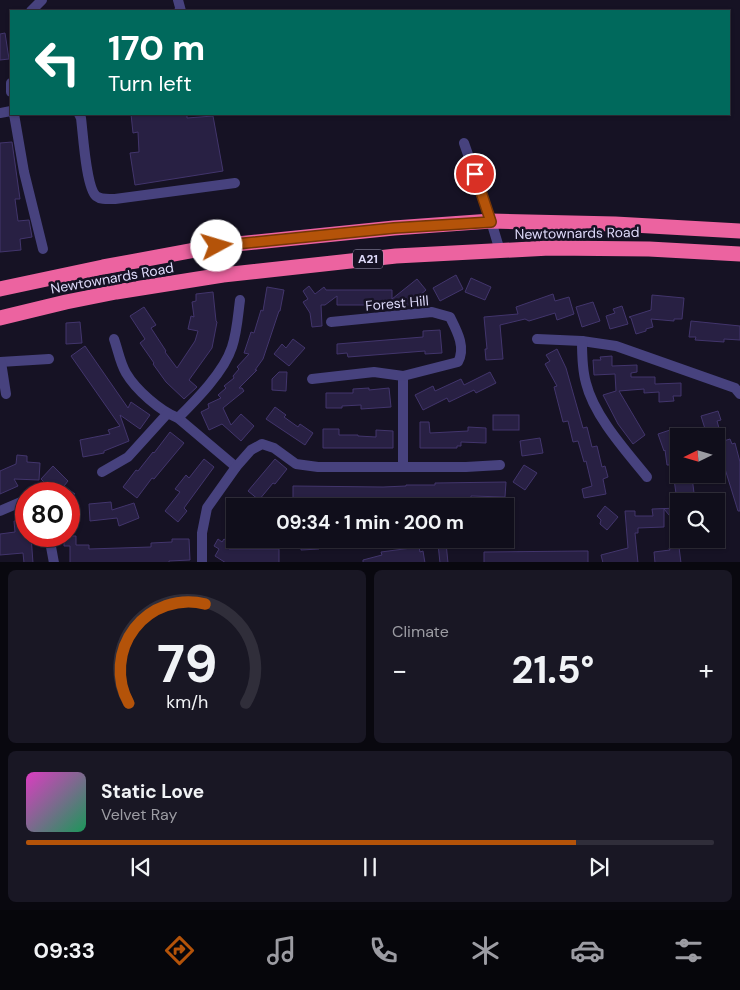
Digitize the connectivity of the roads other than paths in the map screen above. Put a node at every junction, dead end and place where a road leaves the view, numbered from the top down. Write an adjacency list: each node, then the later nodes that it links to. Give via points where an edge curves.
1 (42, 0): 2 (street)
2 (33, 10)
3 (14, 115): 9 (street)
4 (80, 115): 6 (street, via 92,190 102,199)
5 (464, 143): 7 (street)
6 (235, 183)
7 (491, 222): 8 (highway, Newtownards Road / A21); 10 (street); 12 (highway, Newtownards Road / A21, via 217,246)
8 (740, 231)
9 (43, 249)
10 (500, 251): 11 (highway, Newtownards Road / A21, via 649,249); 14 (highway, Newtownards Road / A21, via 396,256 223,275 116,292)
11 (740, 254)
12 (0, 288)
13 (240, 300): 26 (street, via 232,347 226,359 205,391)
14 (0, 318)
15 (331, 322): 21 (street, Forest Hill, via 432,312 450,317 461,345 458,362)
16 (114, 339): 25 (street, via 125,372 136,387)
17 (537, 339): 18 (street)
18 (582, 340): 23 (street, via 616,346); 31 (street, via 586,385 602,420)
19 (49, 359): 20 (street)
20 (0, 362): 24 (street)
21 (403, 376): 22 (street, Forest Hill, via 374,372); 29 (street)
22 (312, 379)
23 (738, 388)
24 (6, 394)
25 (167, 414): 26 (street); 30 (street, via 128,458)
26 (178, 418): 28 (street)
27 (500, 464): 29 (street)
28 (236, 467): 29 (street, via 262,444 286,455 296,464); 36 (street, via 207,508 202,533)
29 (403, 467)
30 (102, 472)
31 (647, 477)
32 (15, 504): 33 (street)
33 (0, 511)
34 (51, 547): 35 (street)
35 (54, 562)
36 (202, 562)

